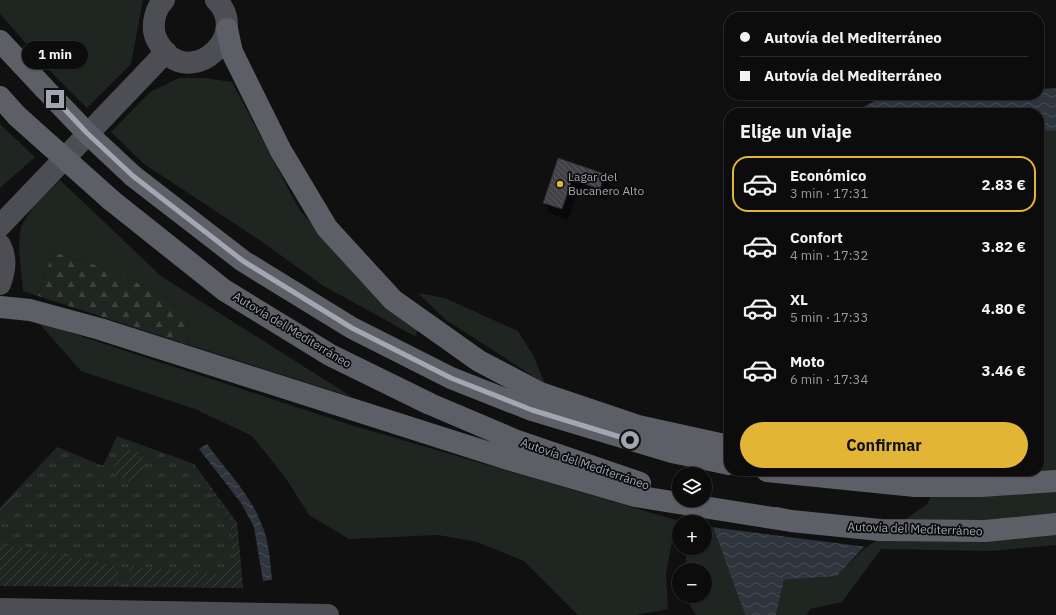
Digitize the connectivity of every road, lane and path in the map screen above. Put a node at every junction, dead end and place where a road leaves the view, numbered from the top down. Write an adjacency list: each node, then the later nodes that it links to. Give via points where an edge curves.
1 (164, 0): 5 (main road, via 156,12 154,23 155,35)
2 (216, 0): 3 (main road, via 223,10)
3 (227, 29): 5 (main road, via 218,49 200,61 178,60); 11 (highway, via 232,52 280,151 327,228 393,300)
4 (0, 41): 11 (highway, bridge, via 87,133 133,176 243,261 352,328 451,378)
5 (166, 52): 7 (main road)
6 (0, 97): 13 (highway, Autovía del Mediterráneo, bridge, via 17,116 110,200 224,290 330,355 430,404)
7 (0, 226)
8 (0, 245): 9 (main road, via 4,254 5,273)
9 (0, 284)
10 (0, 307): 13 (highway, via 30,310 100,329)
11 (536, 402): 12 (highway); 14 (highway, via 672,452)
12 (724, 445)
13 (512, 450): 19 (highway, Autovía del Mediterráneo); 21 (highway, via 635,496)
14 (724, 463)
15 (816, 476): 18 (highway, via 915,486)
16 (977, 476): 18 (highway)
17 (1056, 481): 18 (highway)
18 (1033, 483)
19 (672, 491)
20 (712, 502): 21 (highway, Autovía del Mediterráneo)
21 (791, 521): 22 (highway, Autovía del Mediterráneo, via 880,530 985,531)
22 (1056, 524)
23 (0, 609): 24 (main road)
24 (328, 615)

